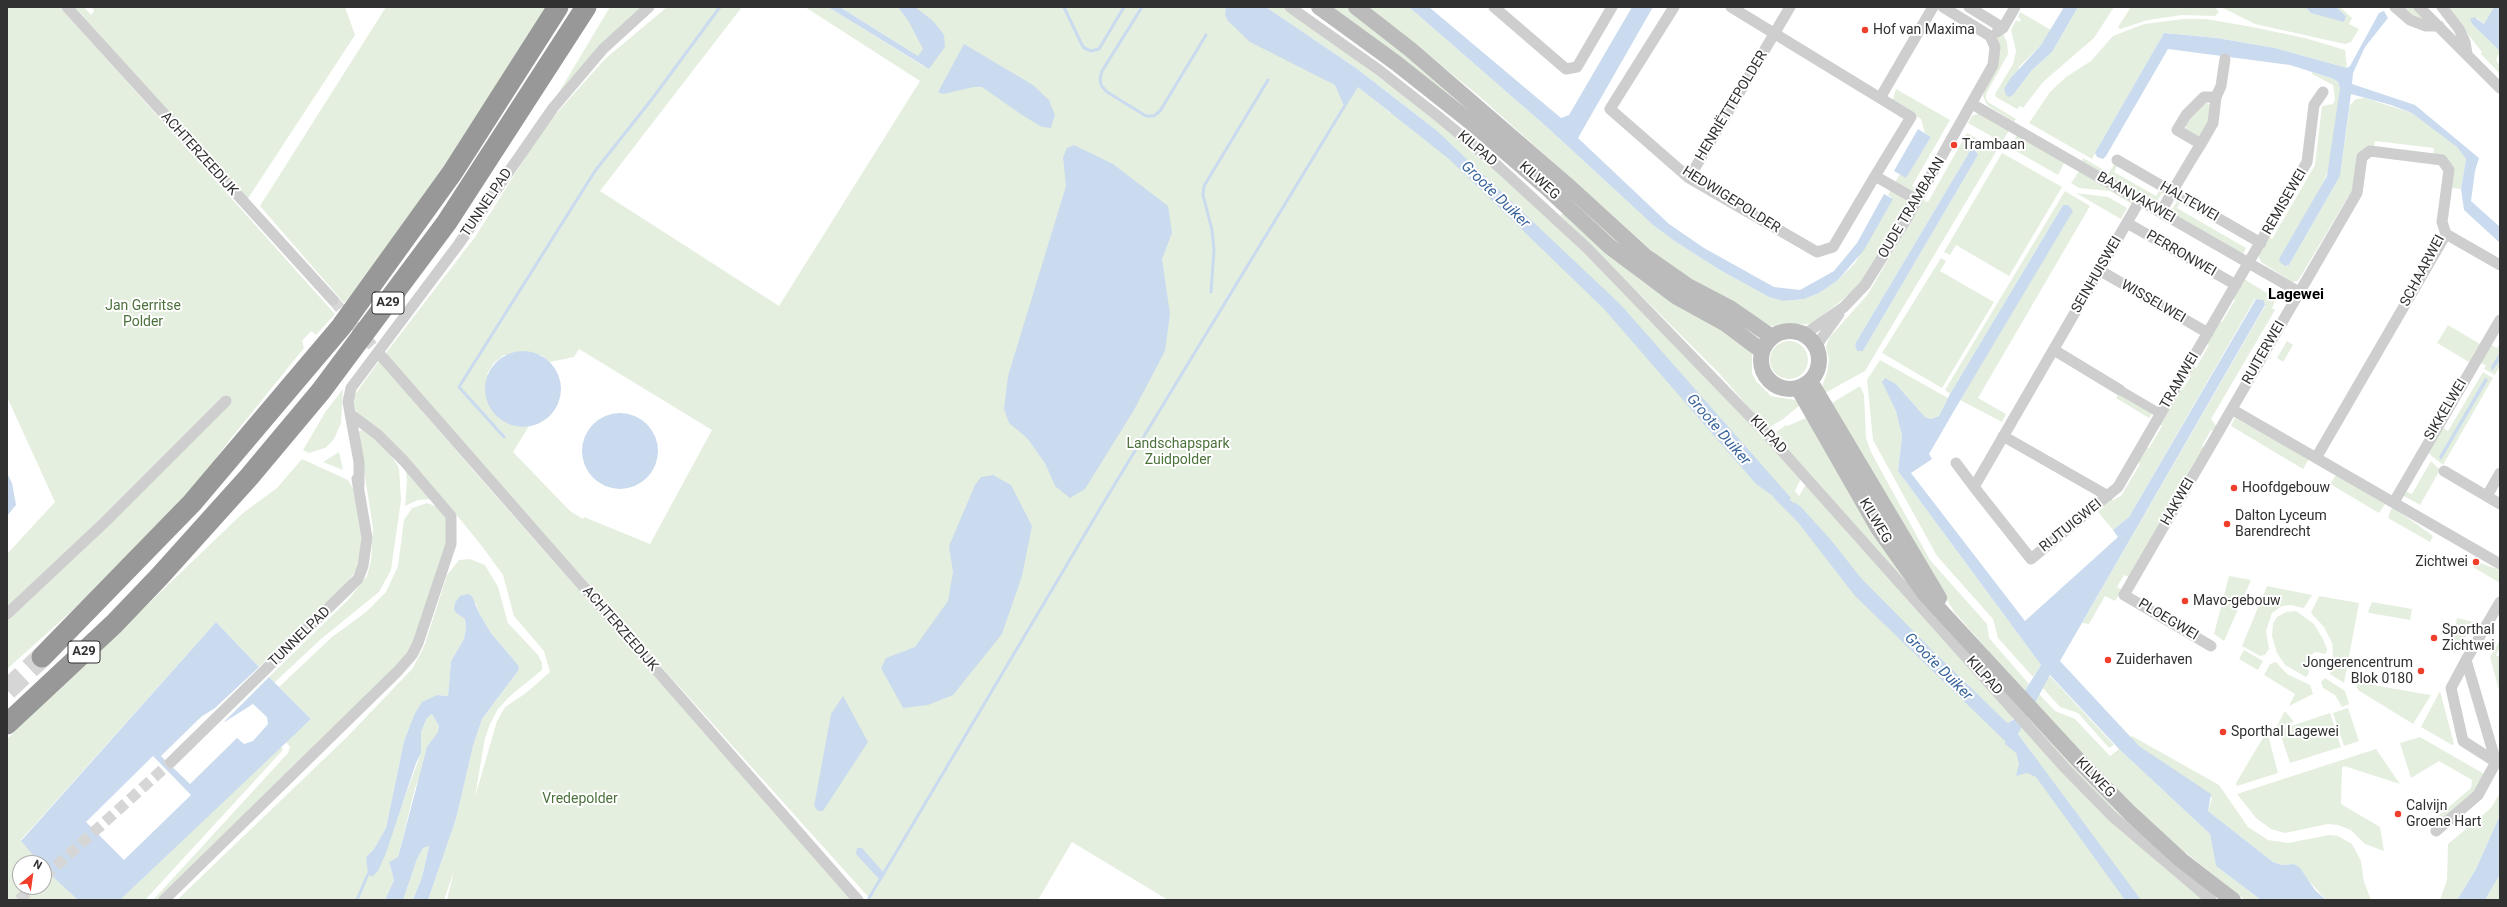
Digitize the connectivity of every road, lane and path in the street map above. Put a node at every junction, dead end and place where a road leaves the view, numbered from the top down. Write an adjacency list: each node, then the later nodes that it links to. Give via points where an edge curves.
1 (67, 7): 48 (street, ACHTERZEEDIJK)
2 (558, 7): 79 (highway, A29, via 452,173 341,327 192,503)
3 (586, 7): 82 (highway, A29, via 446,222 321,391 159,577 114,624)
4 (649, 7): 62 (street, TUNNELPAD, via 603,49 553,108 458,245 351,388 348,402)
5 (1290, 7): 81 (street, KILPAD, via 1379,70 1439,117 1498,166 1587,248 1766,433 2014,710)
6 (1319, 7): 56 (main road, KILWEG, via 1474,124 1621,255 1677,297 1726,324)
7 (1356, 7): 53 (main road, KILWEG, via 1411,50 1645,256 1688,286 1730,308)
8 (1494, 7): 9 (street, via 1566,69 1577,67)
9 (1612, 7)
10 (1674, 7): 34 (street, HEDWIGEPOLDER, via 1610,109)
11 (1731, 7): 22 (street, HEDWIGEPOLDER)
12 (1790, 7): 22 (street, HENRIËTTEPOLDER)
13 (1933, 7): 29 (street)
14 (1943, 7): 23 (street)
15 (1969, 7): 21 (street)
16 (2015, 7): 21 (street)
17 (2395, 7): 20 (street, via 2410,20 2426,26)
18 (2419, 7): 20 (street)
19 (2442, 7): 24 (street, via 2465,42)
20 (2439, 26): 24 (street)
21 (2003, 28): 23 (street)
22 (1776, 34): 29 (street, HEDWIGEPOLDER); 34 (street, HENRIËTTEPOLDER)
23 (1990, 36): 30 (street, OUDE TRAMBAAN, via 1996,55)
24 (2467, 54): 26 (street)
25 (2225, 59): 28 (street, via 2221,86)
26 (2500, 88)
27 (2323, 92): 42 (street, REMISEWEI, via 2314,105 2308,162)
28 (2216, 97): 31 (street, via 2213,123); 31 (street, via 2204,97 2186,115 2177,130)
29 (1880, 98): 33 (street, HEDWIGEPOLDER, via 1911,117)
30 (1972, 104): 37 (street, OUDE TRAMBAAN); 38 (street, BAANVAKWEI)
31 (2201, 144): 35 (street)
32 (2117, 160): 35 (street, HALTEWEI)
33 (1875, 176): 34 (street, HEDWIGEPOLDER, via 1833,247 1817,252); 37 (street)
34 (1689, 178)
35 (2172, 192): 39 (street); 42 (street, HALTEWEI)
36 (2357, 193): 41 (street, SCHAARWEI, via 2362,157 2370,151 2442,160 2448,170 2442,222); 47 (street, RUITERWEI)
37 (1918, 200): 49 (street, OUDE TRAMBAAN, via 1865,285)
38 (2140, 200): 39 (street, BAANVAKWEI); 40 (street, SEINHUISWEI)
39 (2161, 212): 43 (street, BAANVAKWEI)
40 (2127, 223): 45 (street, SEINHUISWEI); 46 (street, PERRONWEI)
41 (2446, 234): 44 (street); 65 (street, SCHAARWEI)
42 (2261, 243): 43 (street, REMISEWEI)
43 (2249, 263): 46 (street, TRAMWEI); 47 (street, BAANVAKWEI)
44 (2500, 266)
45 (2099, 270): 51 (street, WISSELWEI); 55 (street, SEINHUISWEI)
46 (2236, 285): 51 (street, TRAMWEI)
47 (2299, 292): 61 (street, RUITERWEI)
48 (333, 300)
49 (1844, 307): 52 (street); 54 (street)
50 (2500, 320): 72 (street, SIKKELWEI)
51 (2208, 333): 63 (street, TRAMWEI)
52 (1805, 334): 53 (main road, via 1786,330); 54 (main road)
53 (1772, 336): 56 (main road)
54 (1816, 346): 58 (main road, via 1819,364)
55 (2054, 350): 59 (street); 64 (street, SEINHUISWEI)
56 (1762, 351): 58 (main road, via 1762,369 1769,380 1786,389)
57 (383, 358): 87 (street, ACHTERZEEDIJK)
58 (1804, 384): 81 (main road, KILWEG, via 1946,609 1970,642 2018,694)
59 (2120, 390): 63 (street)
60 (226, 401): 77 (street, via 96,531)
61 (2233, 410): 65 (street); 75 (street, HAKWEI)
62 (350, 414): 83 (street, TUNNELPAD, via 347,428 367,538 364,566 358,579); 86 (street, via 378,435 404,461 451,516 451,544 412,655)
63 (2161, 414): 70 (street, TRAMWEI, via 2118,487)
64 (2003, 436): 69 (street); 70 (street)
65 (2316, 458): 72 (street)
66 (1956, 463): 69 (street, RIJTUIGWEI)
67 (2444, 471): 71 (street)
68 (2500, 473): 71 (street)
69 (1974, 487): 70 (street, RIJTUIGWEI, via 2031,559)
70 (2108, 496)
71 (2487, 496): 73 (street)
72 (2394, 502): 74 (street)
73 (2500, 504)
74 (2500, 564)
75 (2124, 595): 78 (street, PLOEGWEI)
76 (2500, 602): 80 (street)
77 (7, 614)
78 (2211, 646)
79 (42, 657)
80 (2466, 660): 84 (street); 84 (street, via 2451,688 2463,741)
81 (2032, 721): 88 (street, KILPAD, via 2112,816); 89 (main road, KILWEG, via 2181,860)
82 (7, 724)
83 (171, 762)
84 (2496, 762): 85 (street, via 2478,795)
85 (2436, 831)
86 (164, 900)
87 (858, 900)
88 (2211, 900)
89 (2233, 900)

